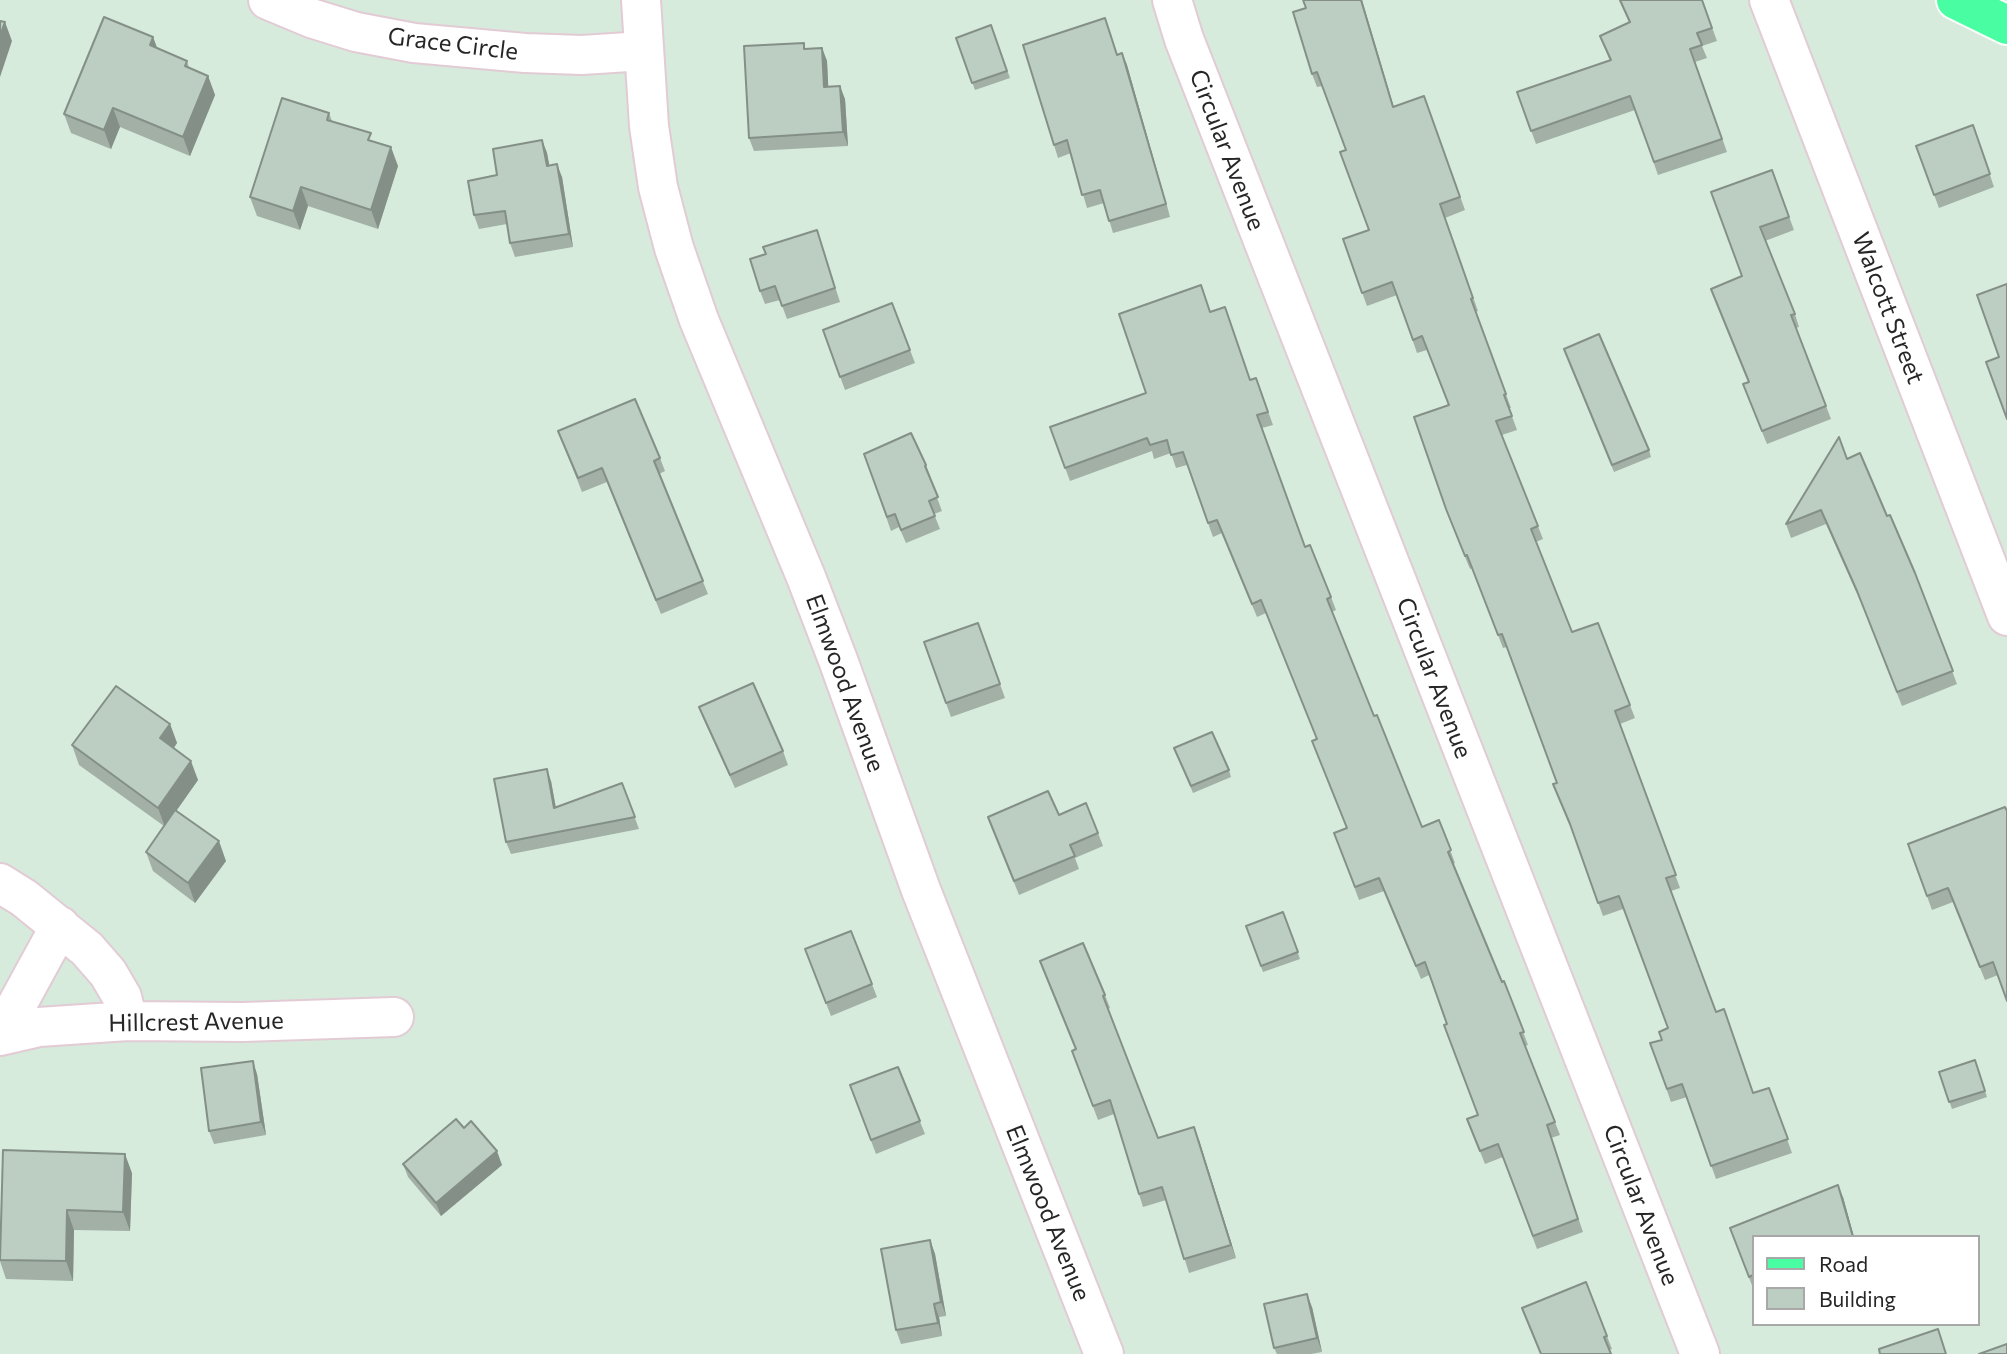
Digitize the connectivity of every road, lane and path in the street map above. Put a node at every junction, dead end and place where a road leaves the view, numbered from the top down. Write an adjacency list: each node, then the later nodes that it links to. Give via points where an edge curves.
1 (268, 0): 7 (street, Grace Circle, via 356,32 414,43 582,55)
2 (641, 0): 7 (street, Elmwood Avenue)
3 (1172, 0): 15 (street, Circular Avenue)
4 (1769, 0): 8 (street, Walcott Street)
5 (1956, 0): 6 (main road)
6 (2002, 15)
7 (644, 51): 14 (street, Elmwood Avenue, via 658,187 699,320 806,577 921,890)
8 (2007, 616)
9 (0, 883): 10 (street)
10 (60, 926): 12 (street, via 108,973 122,997); 13 (street)
11 (394, 1017): 12 (street, Hillcrest Avenue)
12 (128, 1021): 13 (street, Hillcrest Avenue, via 39,1027)
13 (0, 1036)
14 (1104, 1354)
15 (1700, 1354)

